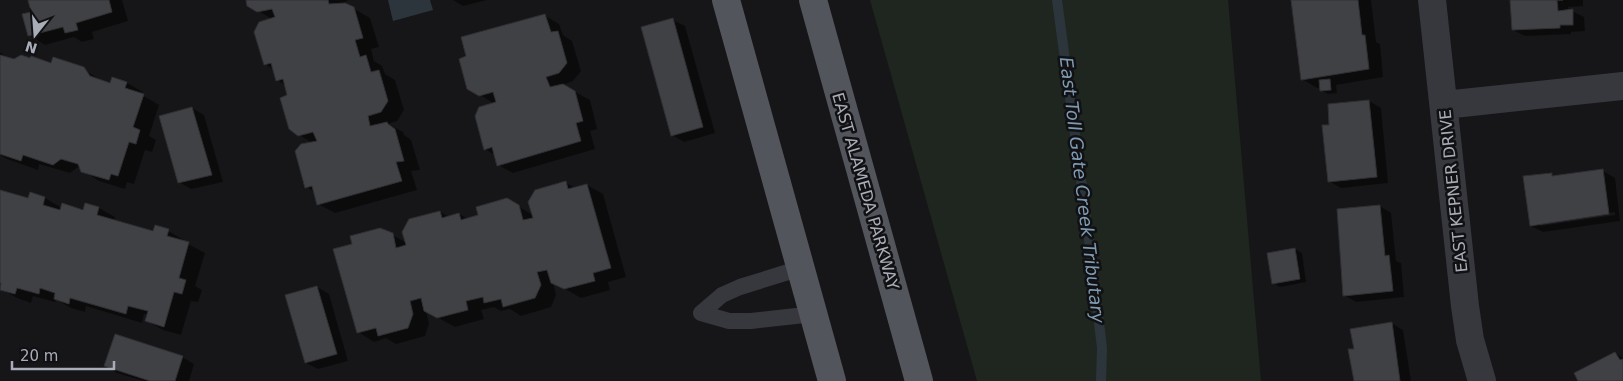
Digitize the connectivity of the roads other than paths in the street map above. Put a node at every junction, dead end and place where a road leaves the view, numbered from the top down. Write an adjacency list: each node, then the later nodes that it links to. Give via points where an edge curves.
1 (726, 0): 6 (main road)
2 (813, 0): 9 (main road, EAST ALAMEDA PARKWAY)
3 (1432, 0): 5 (street, EAST KEPNER DRIVE)
4 (1623, 86): 5 (street)
5 (1444, 105): 10 (street, EAST KEPNER DRIVE, via 1465,306 1470,340)
6 (801, 268): 7 (main road); 7 (lane, via 740,286 722,295 701,313 728,321)
7 (814, 314): 8 (main road)
8 (832, 381)
9 (919, 381)
10 (1482, 381)

